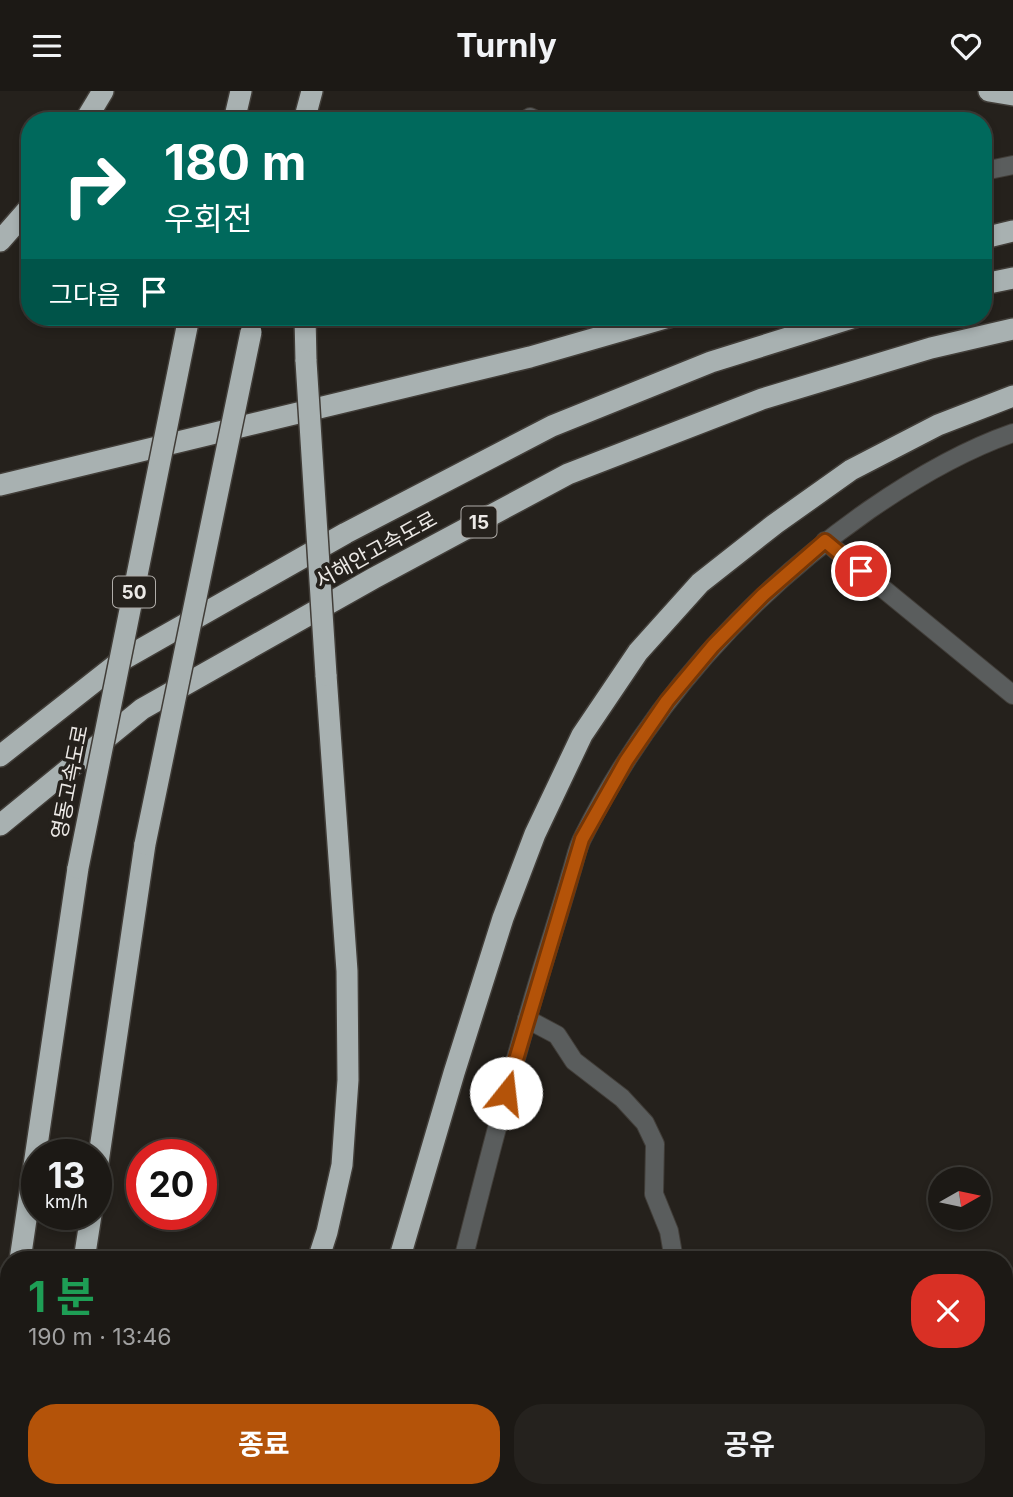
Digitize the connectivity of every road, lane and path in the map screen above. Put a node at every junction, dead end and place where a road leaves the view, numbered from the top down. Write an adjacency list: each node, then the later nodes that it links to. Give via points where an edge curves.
1 (103, 91): 6 (highway)
2 (241, 91): 7 (highway)
3 (314, 91): 8 (highway); 9 (highway)
4 (989, 91): 5 (highway)
5 (1013, 95)
6 (90, 112)
7 (236, 112)
8 (307, 112)
9 (313, 112)
10 (1013, 165): 11 (street)
11 (992, 169)
12 (21, 217): 15 (highway)
13 (1013, 231): 14 (highway)
14 (992, 236)
15 (0, 241)
16 (1013, 278): 17 (highway)
17 (992, 282)
18 (187, 326): 34 (highway, 영동고속도로 / 50, bridge, via 78,868)
19 (253, 326): 32 (highway, bridge, via 145,843)
20 (305, 326): 36 (highway, bridge, via 347,971 348,1080 342,1165)
21 (638, 326): 26 (highway, via 530,357)
22 (826, 326): 29 (highway, 서해안고속도로 / 15, via 711,362 552,426 444,481 122,660)
23 (1013, 329): 30 (highway, 서해안고속도로 / 15, via 931,348 762,399 568,474 142,709)
24 (1013, 396): 37 (highway, via 938,425 851,470 700,583 638,652 582,735 535,834 503,918)
25 (1013, 433): 27 (street, via 911,481)
26 (0, 485)
27 (825, 541): 28 (street); 31 (street, via 713,646 667,701 626,761 582,839)
28 (1013, 695)
29 (0, 756)
30 (0, 825)
31 (527, 1019): 38 (street); 39 (street, via 557,1035 574,1061 622,1098 645,1123 655,1144 654,1194)
32 (102, 1139)
33 (89, 1230): 35 (highway)
34 (21, 1251)
35 (85, 1251)
36 (321, 1251)
37 (402, 1251)
38 (465, 1251)
39 (672, 1251)

